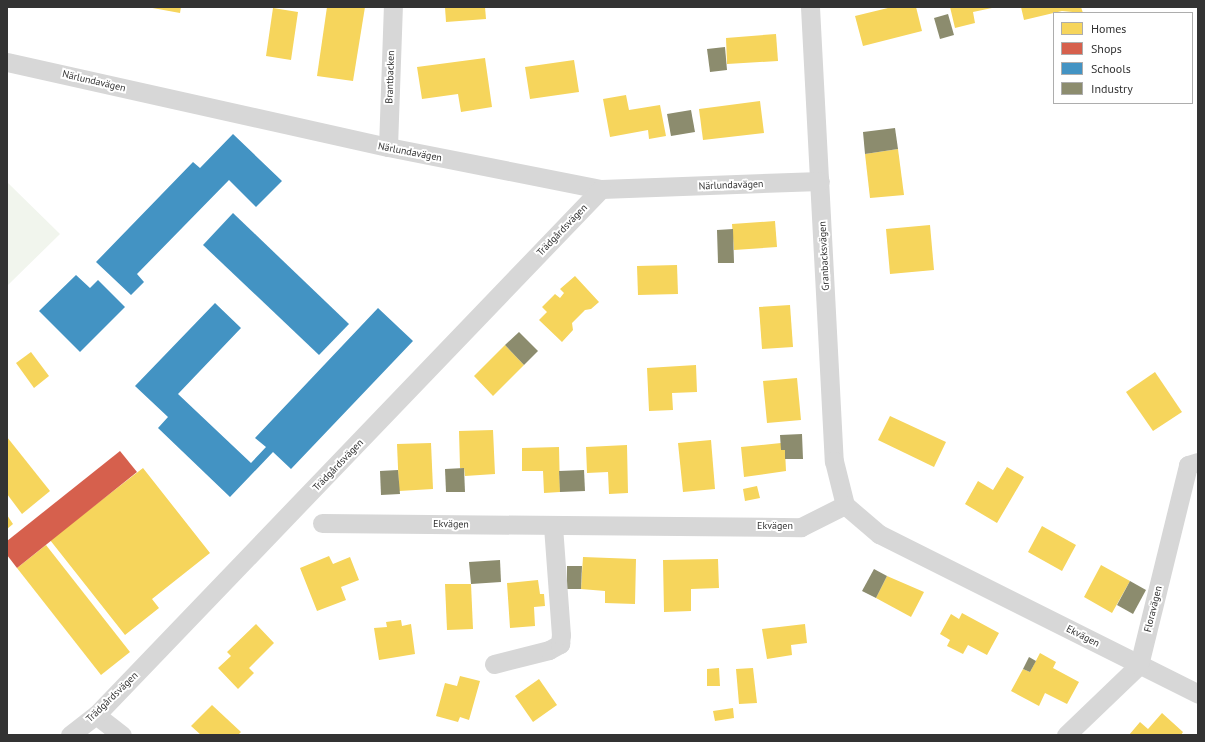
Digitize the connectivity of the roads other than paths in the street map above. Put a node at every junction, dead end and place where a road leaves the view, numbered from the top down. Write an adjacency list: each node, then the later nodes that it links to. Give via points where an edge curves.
1 (393, 7): 4 (street, Brantbacken)
2 (810, 7): 5 (street, Granbacksvägen)
3 (7, 62): 4 (street, Närlundavägen)
4 (388, 147): 6 (street, Närlundavägen)
5 (820, 181): 6 (street, Närlundavägen); 8 (street, Granbacksvägen, via 834,461)
6 (601, 189): 14 (street, Trädgårdsvägen)
7 (1198, 462): 12 (street, Floravägen, via 1188,465)
8 (844, 505): 10 (street, Ekvägen, via 801,527); 12 (street, Ekvägen, via 879,534)
9 (322, 522): 10 (street, Ekvägen)
10 (553, 524): 11 (street, via 560,644 549,650)
11 (494, 664)
12 (1139, 665): 13 (street, Ekvägen); 17 (street)
13 (1198, 694)
14 (96, 715): 15 (street, Trädgårdsvägen); 16 (street)
15 (70, 735)
16 (122, 735)
17 (1066, 735)

